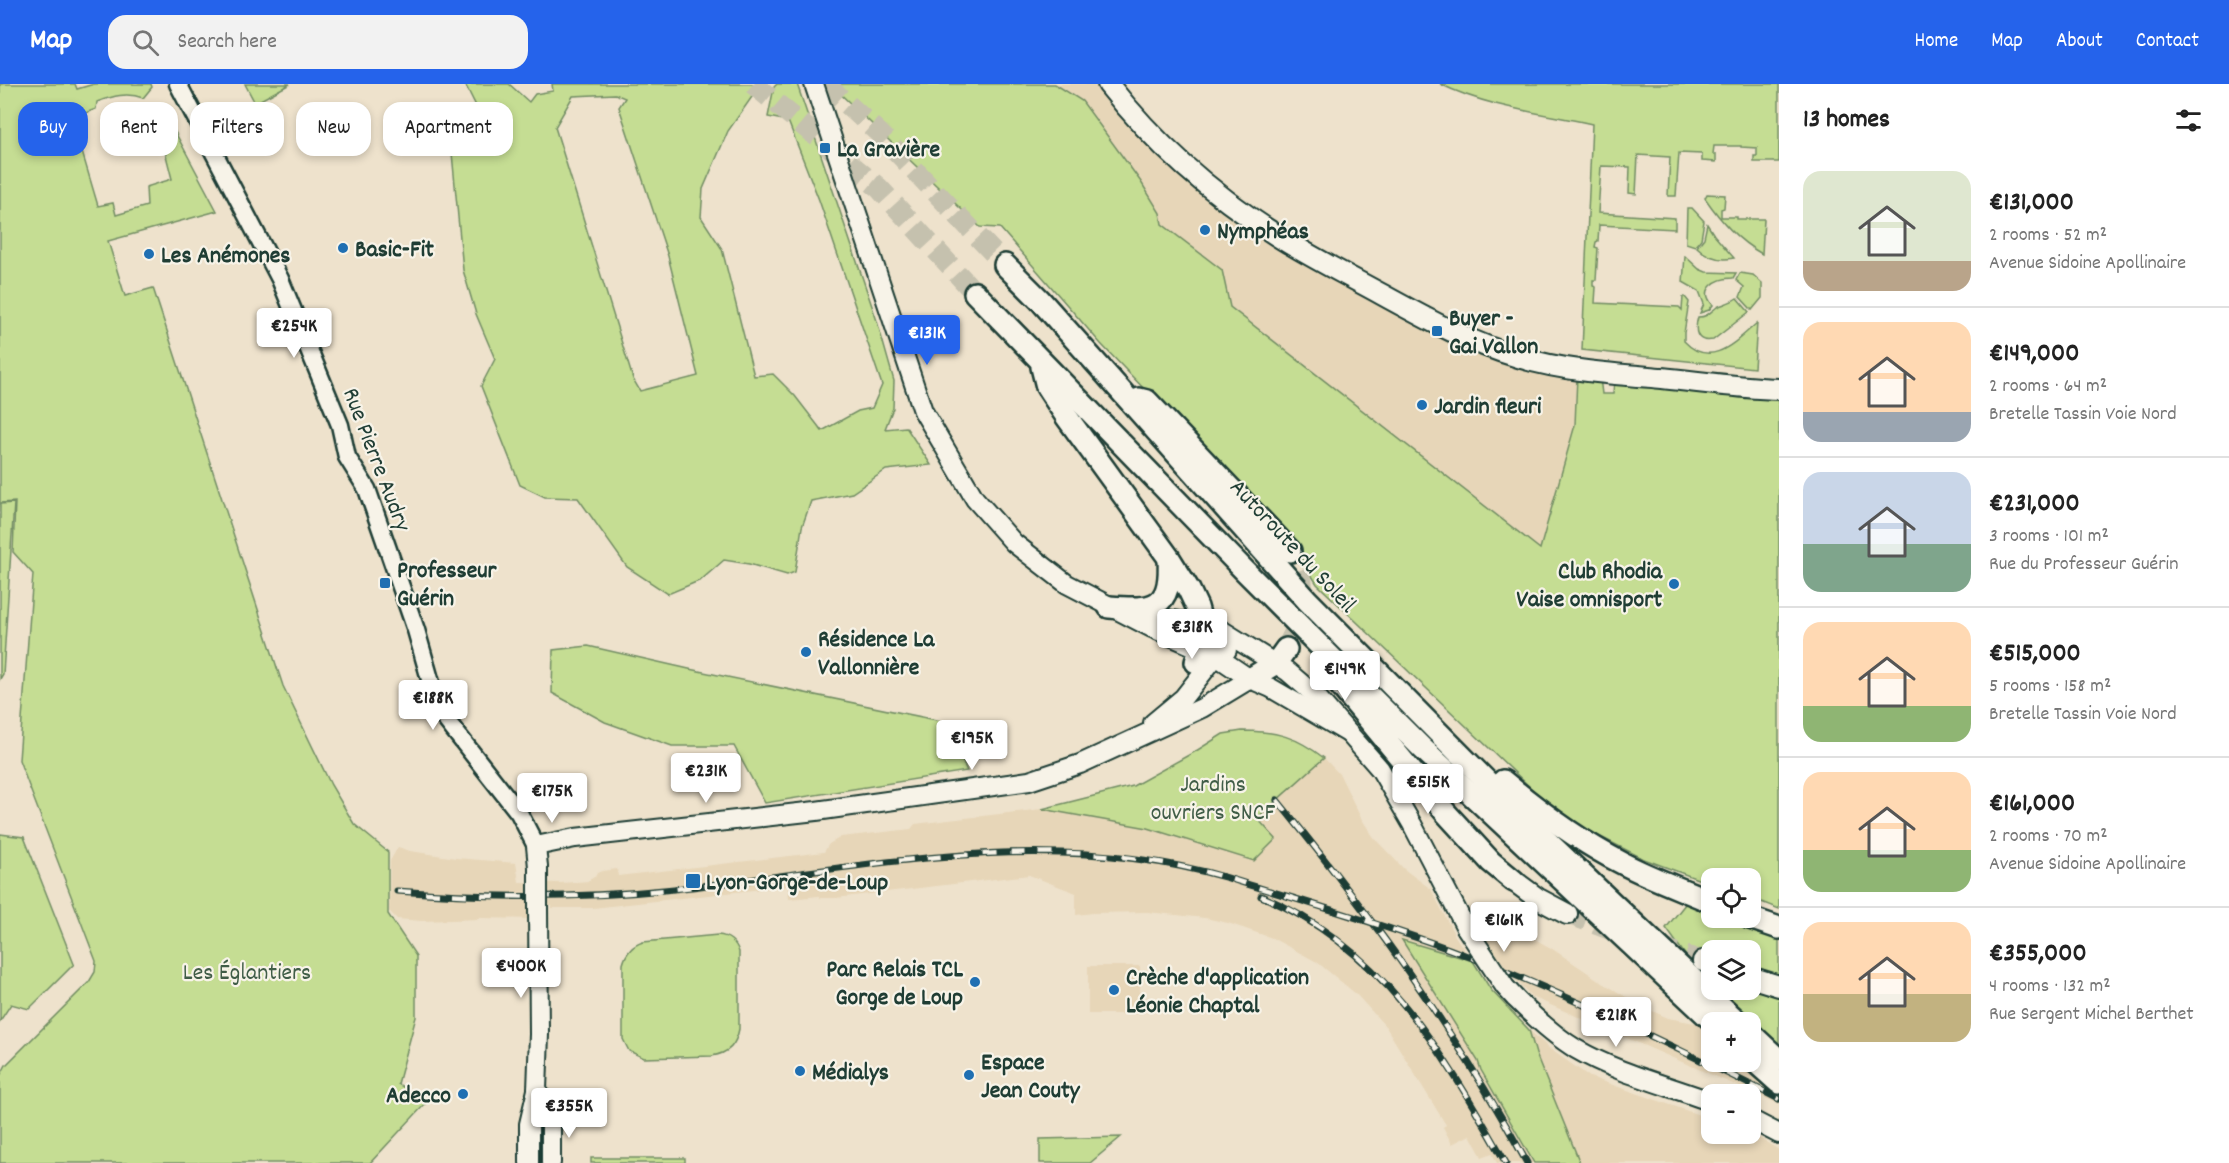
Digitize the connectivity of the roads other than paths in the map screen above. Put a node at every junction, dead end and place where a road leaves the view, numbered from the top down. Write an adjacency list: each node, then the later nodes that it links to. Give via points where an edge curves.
1 (178, 84): 21 (street, Rue Pierre Audry, via 280,279 340,425 347,457 369,496 440,711 523,819)
2 (814, 84): 12 (main road, via 924,411 975,499 1014,543 1067,584)
3 (1108, 84): 7 (main road, via 1170,152 1276,235 1482,345 1551,365)
4 (1005, 265): 8 (highway, Autoroute du Soleil)
5 (975, 293): 6 (highway, Autoroute du Soleil)
6 (1040, 361): 10 (highway, via 1047,387 1059,406); 11 (highway, Autoroute du Soleil)
7 (1779, 388)
8 (1122, 394): 9 (highway, via 1147,401); 18 (highway, Autoroute du Soleil, via 1307,600)
9 (1290, 551)
10 (1169, 558): 12 (highway, via 1168,592 1160,601 1143,610); 13 (highway, via 1197,607)
11 (1246, 572): 22 (highway, via 1446,813); 27 (highway, Autoroute du Soleil, via 1430,757)
12 (1109, 607): 13 (main road); 15 (main road)
13 (1200, 624): 14 (main road); 15 (highway, via 1206,640)
14 (1241, 641): 15 (main road); 16 (main road); 17 (main road)
15 (1204, 656): 17 (main road); 20 (main road, via 1195,685)
16 (1281, 656): 17 (highway); 19 (main road)
17 (1250, 679): 19 (main road); 20 (main road, via 1202,708)
18 (1410, 705): 23 (highway, via 1584,842 1623,864); 27 (highway, Autoroute du Soleil, via 1532,826)
19 (1348, 733): 37 (main road, bridge, via 1380,770 1466,928 1515,998 1577,1050)
20 (1132, 739): 21 (main road, via 1080,764 1029,781)
21 (536, 846): 36 (main road, bridge)
22 (1514, 881): 24 (main road)
23 (1701, 897)
24 (1567, 914)
25 (1761, 922): 26 (highway)
26 (1779, 928)
27 (1695, 972): 30 (highway, Autoroute du Soleil); 31 (highway, Autoroute du Soleil)
28 (1761, 980): 29 (main road)
29 (1779, 986)
30 (1711, 1012)
31 (1730, 1012)
32 (1761, 1043): 33 (highway)
33 (1779, 1060)
34 (1761, 1067): 35 (highway)
35 (1779, 1083)
36 (537, 1090): 42 (main road, via 530,1124); 43 (main road, via 551,1115)
37 (1701, 1098)
38 (1761, 1116): 39 (main road)
39 (1779, 1120)
40 (1761, 1125): 41 (main road)
41 (1779, 1134)
42 (529, 1163)
43 (551, 1163)

